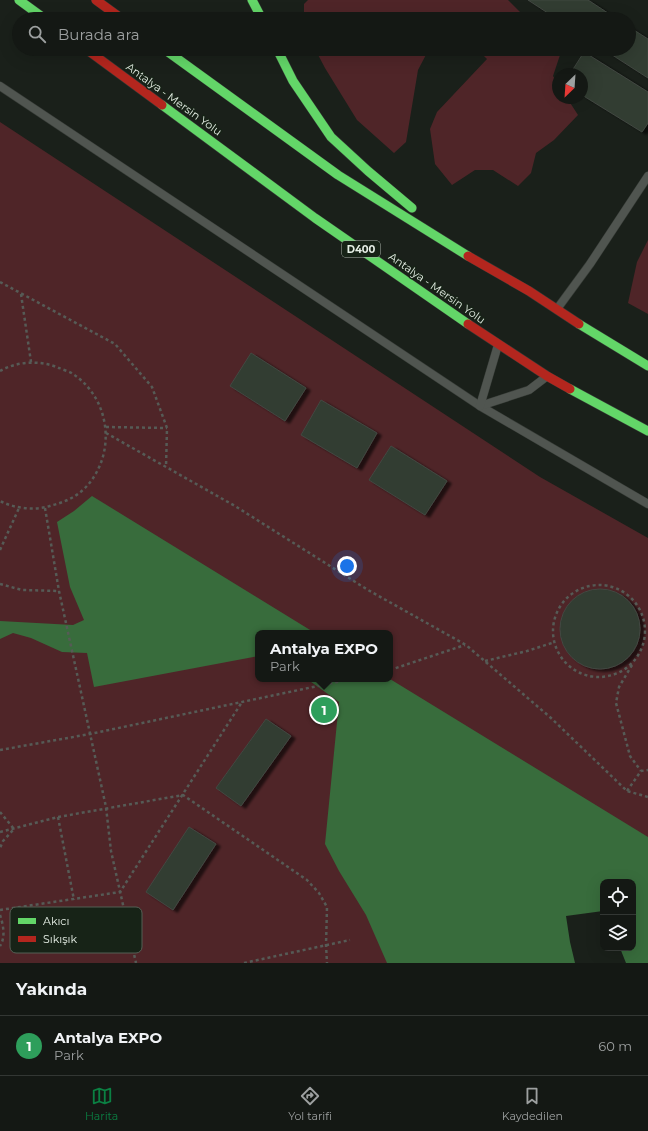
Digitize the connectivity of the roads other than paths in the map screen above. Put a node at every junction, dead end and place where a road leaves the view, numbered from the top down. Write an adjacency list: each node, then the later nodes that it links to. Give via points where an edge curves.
1 (19, 0): 4 (highway)
2 (96, 0): 5 (highway)
3 (252, 0): 6 (highway)
4 (35, 12)
5 (112, 12)
6 (258, 12)
7 (95, 56): 14 (highway, Antalya - Mersin Yolu / D400, via 308,213)
8 (174, 56): 12 (highway, via 338,175)
9 (280, 56): 12 (highway, via 293,81 331,137)
10 (0, 86): 17 (lane)
11 (648, 176): 13 (lane)
12 (470, 257): 13 (highway)
13 (557, 309): 15 (highway)
14 (498, 345): 16 (highway, Antalya - Mersin Yolu / D400); 17 (lane)
15 (648, 366)
16 (547, 376): 17 (lane, via 529,390); 18 (highway, Antalya - Mersin Yolu / D400)
17 (480, 406): 19 (lane)
18 (648, 431)
19 (648, 504)

